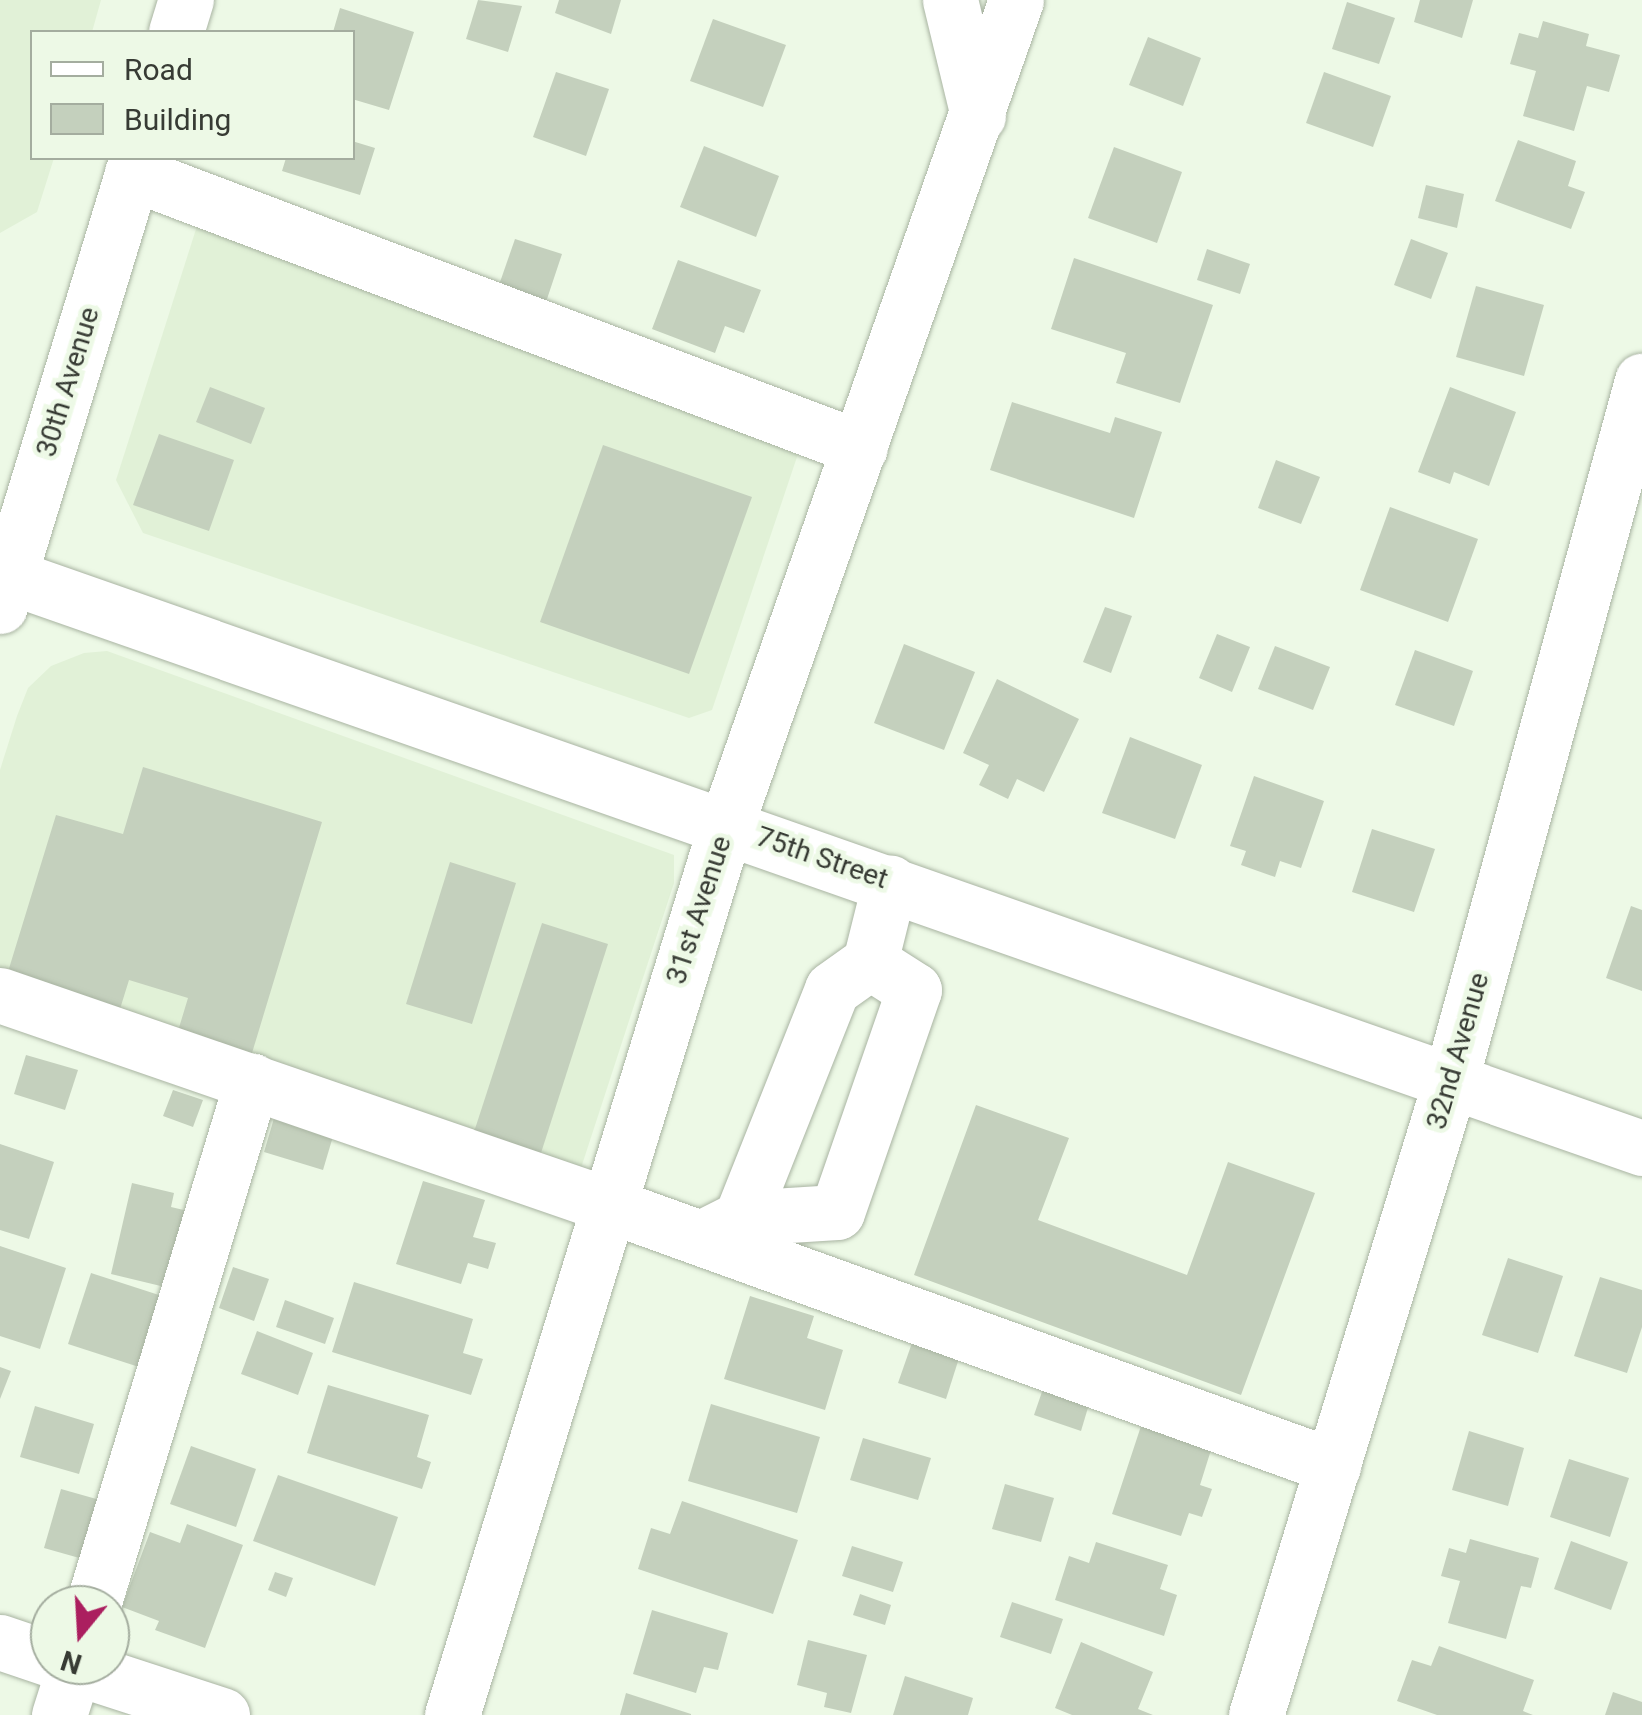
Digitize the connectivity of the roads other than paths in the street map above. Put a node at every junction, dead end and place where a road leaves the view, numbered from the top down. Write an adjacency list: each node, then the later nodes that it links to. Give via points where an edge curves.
1 (186, 0): 4 (street)
2 (950, 0): 5 (street)
3 (1016, 0): 5 (street, 31st Avenue)
4 (177, 30)
5 (978, 116): 8 (street, 31st Avenue)
6 (135, 165): 8 (street); 9 (street, 30th Avenue)
7 (1642, 381): 14 (street, 32nd Avenue)
8 (860, 448): 10 (street, 31st Avenue)
9 (3, 585): 10 (street, 75th Street)
10 (726, 824): 11 (street, 75th Street); 17 (street, 31st Avenue)
11 (890, 882): 12 (street); 14 (street, 75th Street)
12 (870, 962): 18 (street, via 832,990); 18 (street, via 914,990 837,1212)
13 (0, 994): 15 (street)
14 (1451, 1079): 16 (street, 75th Street); 19 (street, 32nd Avenue)
15 (252, 1081): 17 (street); 20 (street)
16 (1642, 1148)
17 (606, 1204): 18 (street); 25 (street, 31st Avenue)
18 (721, 1228): 19 (street)
19 (1334, 1466): 26 (street, 32nd Avenue)
20 (99, 1585)
21 (0, 1642): 22 (street)
22 (30, 1657)
23 (107, 1685): 24 (street)
24 (222, 1715)
25 (452, 1715)
26 (1256, 1715)

